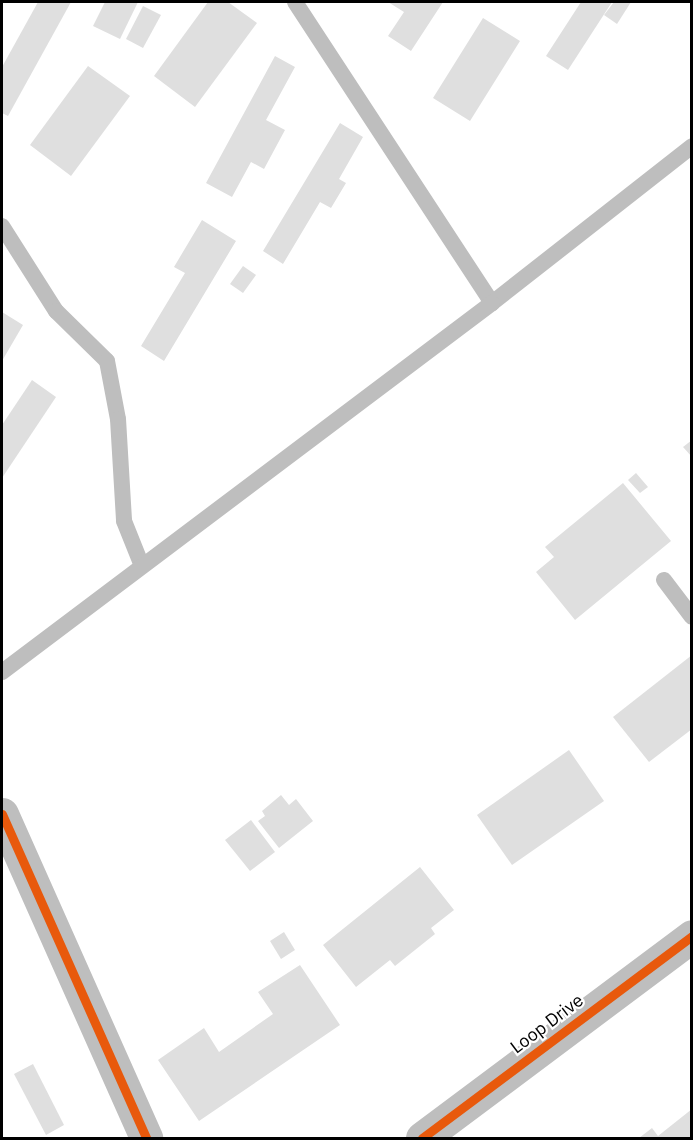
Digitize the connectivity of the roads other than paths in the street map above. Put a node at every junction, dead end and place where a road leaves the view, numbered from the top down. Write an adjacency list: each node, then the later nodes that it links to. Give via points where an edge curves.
1 (295, 2): 4 (lane)
2 (692, 146): 4 (lane)
3 (2, 226): 5 (lane, via 56,311 106,361 118,419 124,521)
4 (492, 303): 5 (lane, via 350,414)
5 (142, 566): 8 (lane)
6 (664, 580): 7 (lane)
7 (692, 617)
8 (2, 672)
9 (2, 814): 11 (street)
10 (692, 936): 12 (street, Loop Drive)
11 (146, 1138)
12 (422, 1138)

